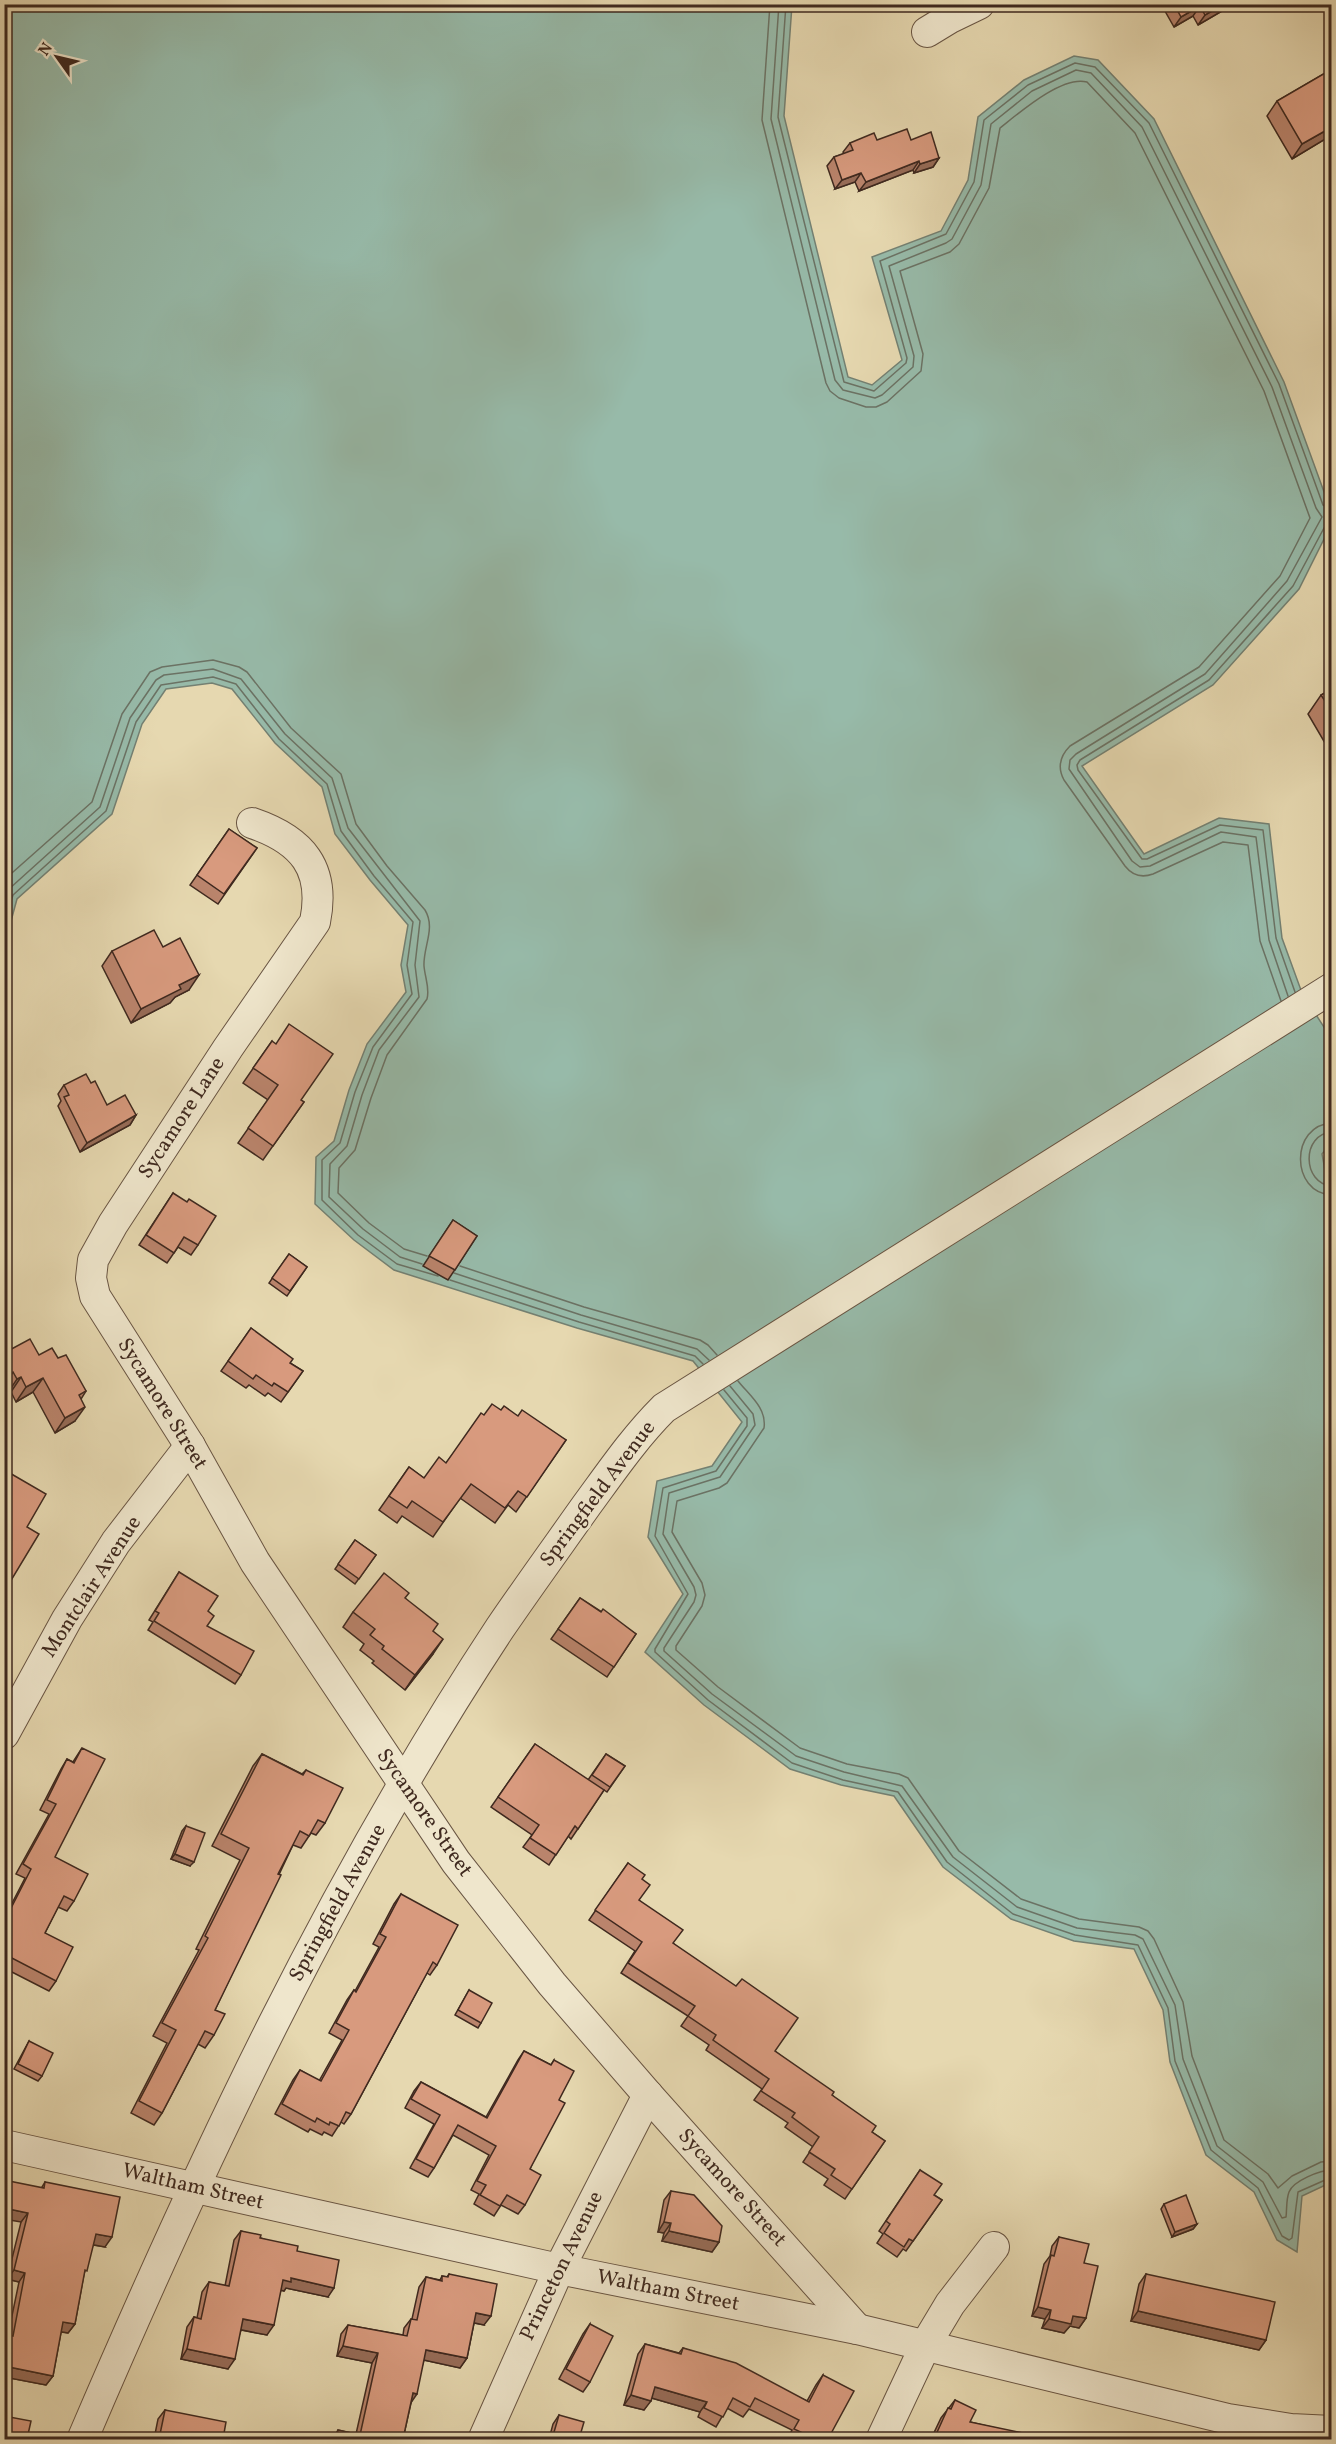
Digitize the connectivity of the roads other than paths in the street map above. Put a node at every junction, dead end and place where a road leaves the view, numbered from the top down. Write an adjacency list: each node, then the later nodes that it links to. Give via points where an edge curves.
1 (979, 4): 2 (street)
2 (927, 32)
3 (252, 823): 5 (street, Sycamore Lane, via 278,832 299,849 318,885 320,902 315,922)
4 (1331, 988): 8 (street, Springfield Avenue, via 664,1408 640,1431 529,1585)
5 (105, 1239): 6 (street, Sycamore Street, via 93,1260 95,1296)
6 (190, 1446): 7 (street, Montclair Avenue, via 116,1542 67,1619); 8 (street, Sycamore Street, via 255,1562)
7 (4, 1734)
8 (404, 1785): 9 (street, Sycamore Street, via 456,1862 552,1984); 11 (street, Springfield Avenue, via 337,1900)
9 (648, 2095): 13 (street, Princeton Avenue); 14 (street, Sycamore Street)
10 (4, 2145): 11 (street, Waltham Street)
11 (193, 2187): 13 (street, Waltham Street); 17 (street, Springfield Avenue)
12 (994, 2247): 15 (street, via 950,2304)
13 (559, 2269): 14 (street, Waltham Street); 18 (street, Princeton Avenue)
14 (857, 2329): 15 (street, Waltham Street)
15 (926, 2344): 16 (street, Waltham Street, via 1228,2419); 19 (street)
16 (1332, 2431)
17 (82, 2439)
18 (483, 2439)
19 (881, 2439)

